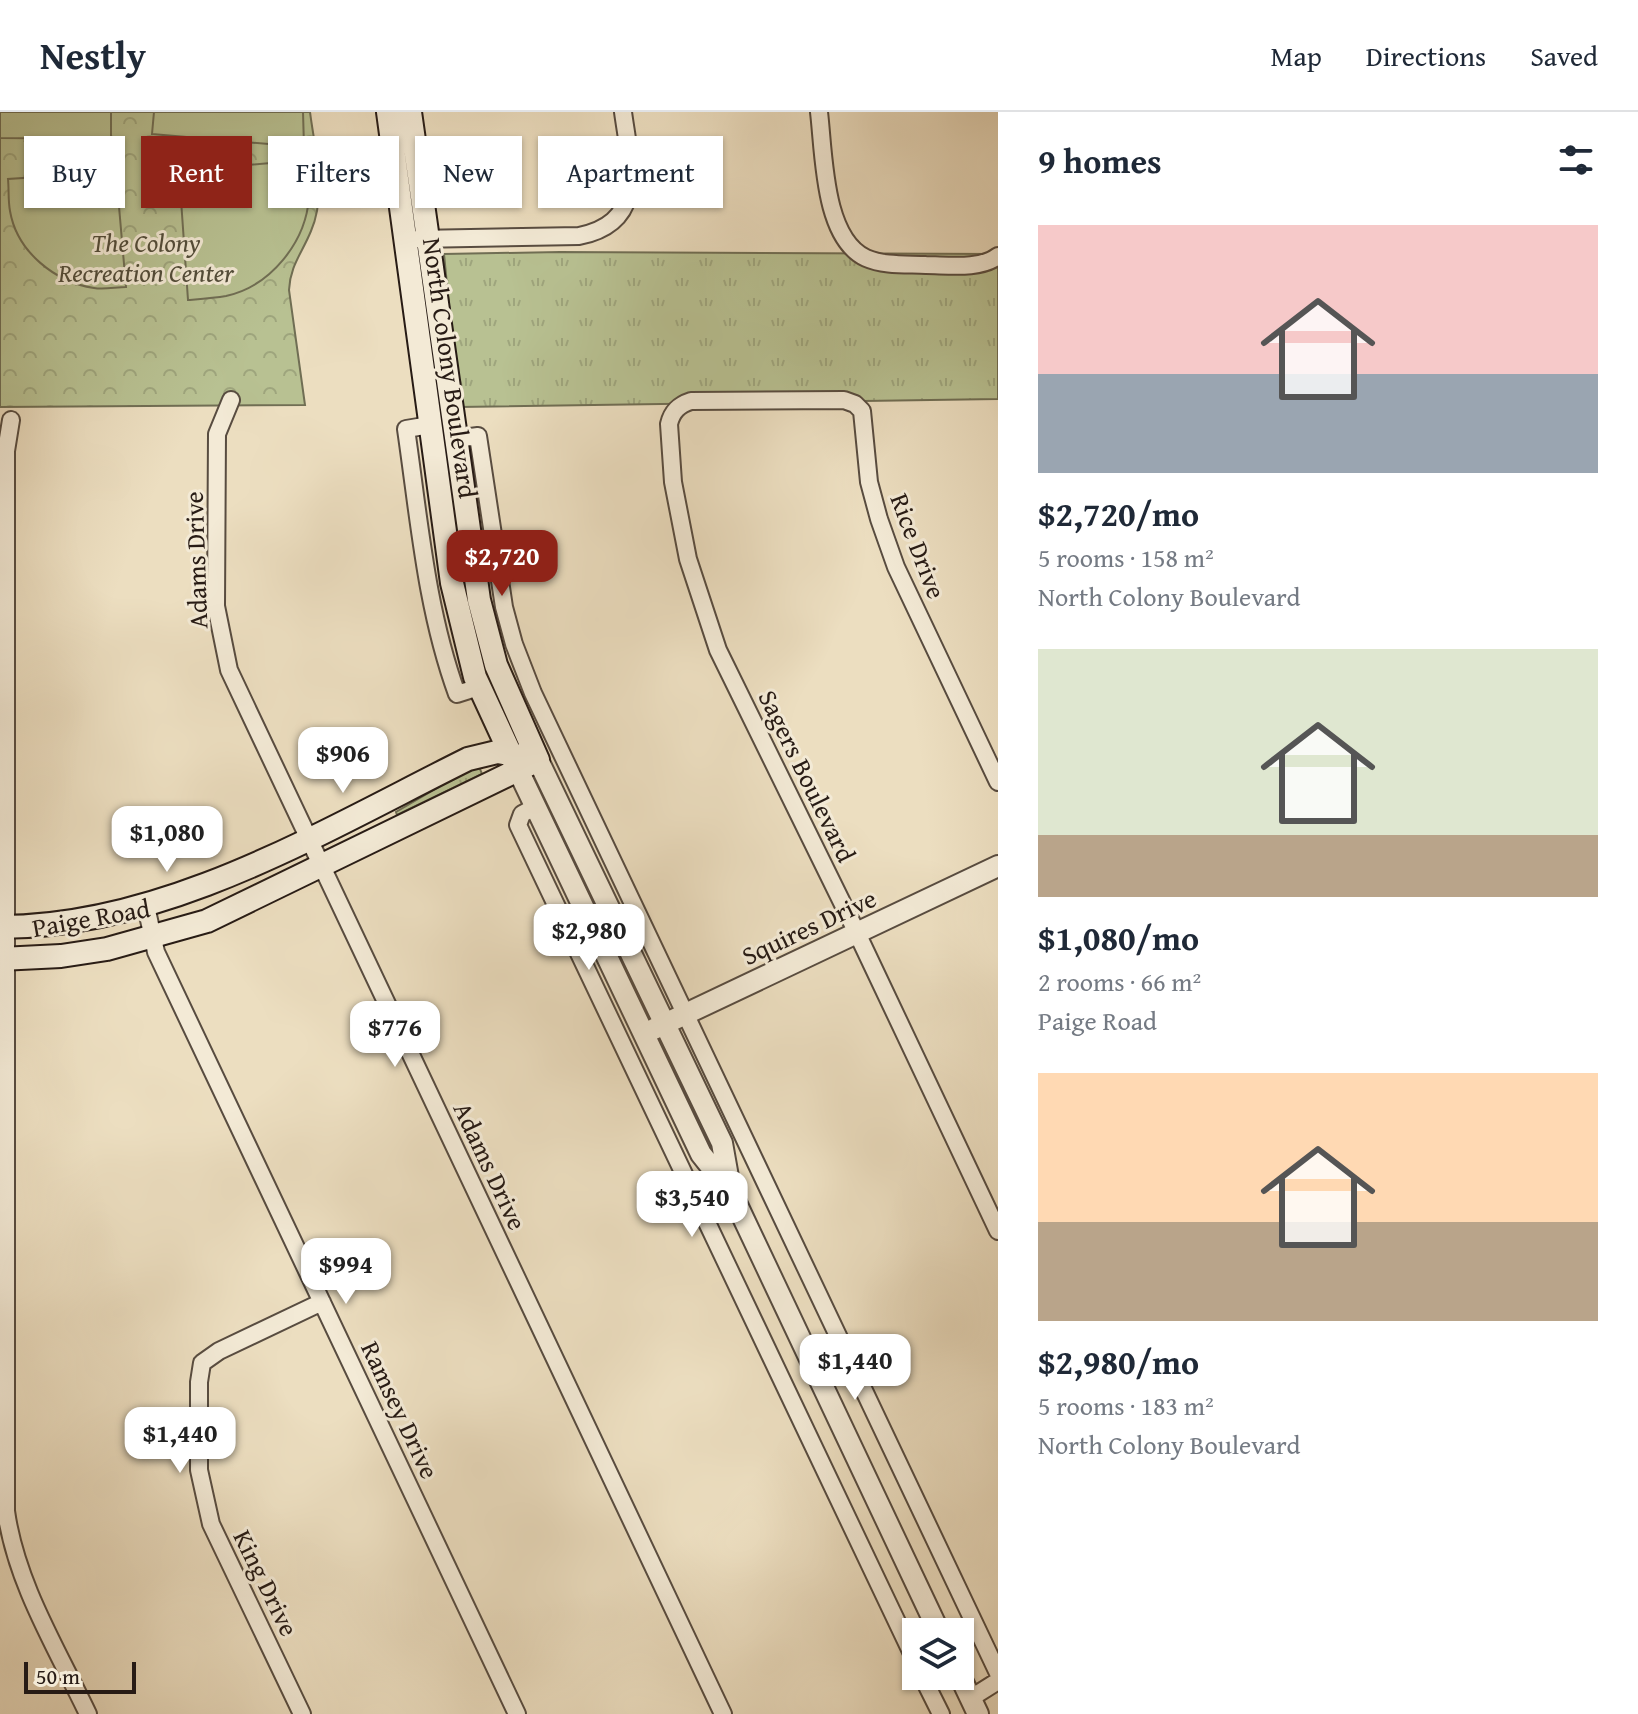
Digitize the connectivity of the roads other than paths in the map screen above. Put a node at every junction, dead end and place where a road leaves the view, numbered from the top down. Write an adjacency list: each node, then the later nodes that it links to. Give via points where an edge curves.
1 (388, 112): 5 (main road, North Colony Boulevard)
2 (410, 112): 6 (main road, North Colony Boulevard)
3 (623, 112): 6 (street, via 630,194 623,210 598,232)
4 (819, 112): 7 (street, via 836,225 865,258 936,265 971,264)
5 (404, 239): 6 (street); 12 (main road, North Colony Boulevard, via 452,583 462,631)
6 (428, 239): 11 (main road, North Colony Boulevard)
7 (998, 256)
8 (231, 400): 18 (street, Adams Drive, via 217,434 216,606 229,670)
9 (765, 400): 16 (street, Rice Drive, via 844,400 862,411 869,482 896,567); 23 (street, Sagers Boulevard, via 681,404 669,424 673,482 688,559 718,650)
10 (11, 420): 22 (street, via 6,451)
11 (455, 439): 14 (main road, North Colony Boulevard, via 486,633); 26 (street, via 478,436 496,566 514,644 533,693)
12 (490, 711): 13 (main road, via 487,732); 15 (main road, North Colony Boulevard)
13 (468, 759): 15 (main road, Paige Road); 18 (main road, Paige Road)
14 (538, 760): 15 (main road, Paige Road); 27 (street, North Colony Boulevard)
15 (514, 761): 17 (street, North Colony Boulevard); 19 (main road, Paige Road)
16 (998, 782)
17 (535, 807): 28 (street, North Colony Boulevard); 29 (street, via 522,814 518,825)
18 (307, 838): 19 (street, Adams Drive); 21 (main road, Paige Road)
19 (321, 865): 24 (main road, Paige Road, via 207,921); 42 (street, Adams Drive)
20 (998, 866): 23 (street, Squires Drive)
21 (146, 906): 22 (main road, Paige Road, via 74,922); 24 (street, Ramsey Drive)
22 (3, 927): 25 (street)
23 (857, 933): 26 (street, Squires Drive); 31 (street, Sagers Boulevard)
24 (152, 937): 25 (main road, Paige Road, via 61,956); 32 (street, Ramsey Drive)
25 (2, 959): 39 (street, via 6,1511 19,1569)
26 (687, 1014): 27 (street, Squires Drive); 35 (street)
27 (666, 1023): 28 (street, Squires Drive); 30 (street, North Colony Boulevard, via 722,1143)
28 (643, 1034): 29 (street); 30 (street, North Colony Boulevard, via 701,1154)
29 (622, 1044): 34 (street)
30 (731, 1192): 33 (street, North Colony Boulevard)
31 (998, 1231)
32 (322, 1302): 40 (street, King Drive, via 219,1351 202,1363 199,1382 199,1470 211,1524); 41 (street, Ramsey Drive)
33 (932, 1618)
34 (902, 1633)
35 (998, 1673)
36 (998, 1681): 38 (street)
37 (929, 1690): 43 (street)
38 (974, 1706)
39 (88, 1714)
40 (302, 1714)
41 (517, 1714)
42 (723, 1714)
43 (941, 1714)

